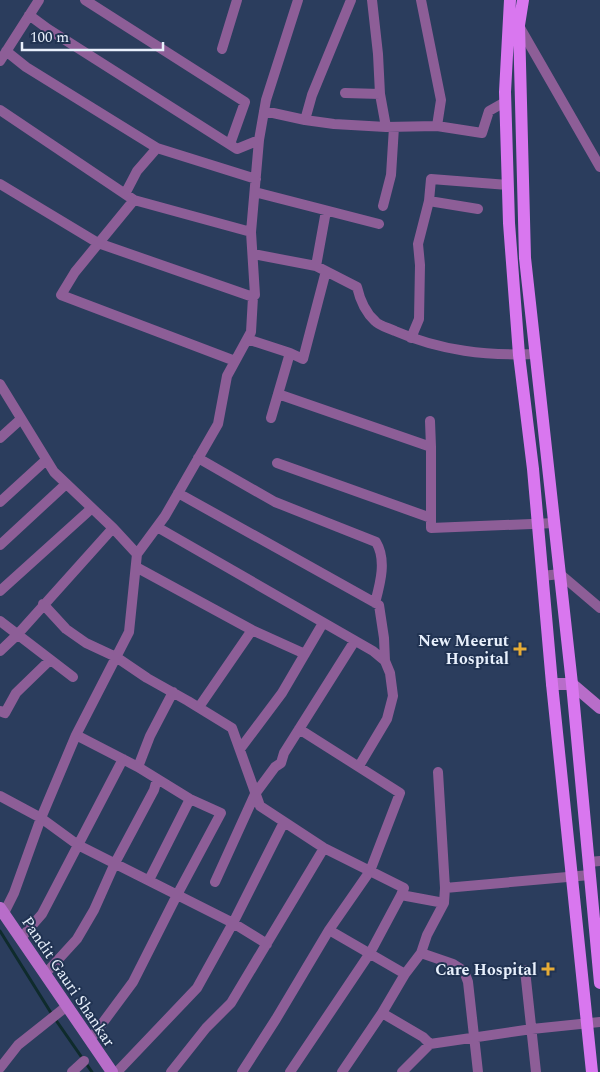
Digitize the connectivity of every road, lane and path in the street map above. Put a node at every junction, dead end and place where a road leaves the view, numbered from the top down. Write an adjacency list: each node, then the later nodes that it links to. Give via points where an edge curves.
1 (85, 0): 24 (street, via 245,102)
2 (236, 0): 12 (street)
3 (351, 0): 20 (street)
4 (372, 0): 16 (street)
5 (421, 0): 21 (street, via 442,100)
6 (510, 0): 11 (main road)
7 (523, 0): 11 (main road)
8 (36, 1): 10 (street)
9 (295, 1): 19 (street)
10 (30, 15): 13 (street); 24 (street)
11 (513, 22): 17 (main road); 26 (street); 27 (main road)
12 (222, 49)
13 (6, 51): 14 (street); 25 (street, via 26,67)
14 (0, 61)
15 (345, 93): 16 (street)
16 (380, 94): 22 (street)
17 (505, 102): 21 (street, via 490,111 482,133); 29 (main road)
18 (0, 110): 32 (street)
19 (264, 110): 20 (street); 23 (street)
20 (305, 120): 22 (street)
21 (437, 126): 22 (street)
22 (390, 127): 35 (street, via 392,175)
23 (260, 140): 24 (street, via 237,149); 28 (street)
24 (230, 144)
25 (157, 148): 28 (street); 32 (street, via 137,171)
26 (599, 162)
27 (523, 173): 29 (main road); 48 (main road, via 525,258)
28 (256, 179): 31 (street)
29 (508, 179): 34 (street, via 431,179); 49 (main road)
30 (0, 184): 40 (street)
31 (255, 192): 37 (street); 39 (street)
32 (125, 194): 33 (street)
33 (134, 200): 39 (street); 40 (street)
34 (429, 201): 36 (street); 45 (street, via 418,244 419,320)
35 (383, 206)
36 (478, 209)
37 (326, 211): 38 (street); 42 (street)
38 (379, 224)
39 (251, 232): 41 (street)
40 (98, 243): 44 (street); 50 (street, via 61,296)
41 (252, 254): 42 (street); 44 (street)
42 (316, 266): 43 (street)
43 (326, 271): 45 (street, via 357,287 360,300 376,322); 47 (street, via 303,360)
44 (253, 297): 46 (street, via 251,332)
45 (411, 338): 49 (street, via 457,351)
46 (247, 339): 47 (street); 50 (street)
47 (290, 353): 52 (street)
48 (536, 354): 49 (street); 66 (main road)
49 (519, 355): 67 (main road, via 534,469)
50 (235, 361): 58 (street, via 227,376 218,424)
51 (0, 384): 54 (street)
52 (278, 394): 53 (street); 57 (street)
53 (271, 418)
54 (21, 419): 56 (street); 59 (street)
55 (430, 421): 57 (street)
56 (0, 438)
57 (431, 447): 65 (street)
58 (198, 458): 62 (street); 76 (street, via 275,502 376,542 382,551 381,580)
59 (46, 460): 61 (street); 63 (street)
60 (277, 463): 65 (street)
61 (66, 484): 64 (street); 70 (street)
62 (178, 493): 68 (street); 76 (street)
63 (0, 502)
64 (92, 508): 69 (street); 75 (street)
65 (431, 518): 67 (street, via 431,528)
66 (555, 523): 67 (street); 73 (main road)
67 (537, 525): 74 (main road)
68 (156, 527): 71 (street); 80 (street)
69 (113, 528): 71 (street); 77 (street)
70 (0, 545)
71 (138, 554): 72 (street)
72 (136, 567): 81 (street); 86 (street, via 129,632)
73 (560, 574): 74 (street); 78 (street); 91 (main road)
74 (542, 576): 90 (main road)
75 (0, 591)
76 (375, 603): 88 (street, via 379,606)
77 (43, 604): 82 (street); 86 (street, via 66,629)
78 (600, 608)
79 (0, 621): 82 (street)
80 (323, 623): 83 (street); 85 (street)
81 (252, 630): 85 (street); 93 (street)
82 (17, 634): 84 (street); 87 (street)
83 (354, 642): 88 (street); 96 (street)
84 (0, 651)
85 (305, 654): 98 (street)
86 (116, 658): 92 (street); 97 (street)
87 (50, 660): 89 (street); 95 (street, via 16,693 5,713)
88 (385, 661): 100 (street, via 393,696 387,719)
89 (73, 677)
90 (552, 684): 91 (street); 114 (main road)
91 (572, 684): 94 (street); 112 (main road)
92 (173, 692): 93 (street); 101 (street)
93 (199, 708): 98 (street, via 232,728)
94 (600, 708)
95 (0, 711)
96 (299, 729): 100 (street); 104 (street, via 281,763 275,766)
97 (76, 734): 99 (street); 107 (street)
98 (240, 749): 104 (street)
99 (123, 759): 101 (street); 109 (street)
100 (359, 766): 113 (street, via 400,793)
101 (138, 767): 103 (street)
102 (438, 772): 117 (street)
103 (157, 780): 106 (street); 111 (street)
104 (256, 794): 108 (street, via 260,806); 116 (street)
105 (0, 796): 107 (street)
106 (190, 799): 115 (street); 118 (street, via 221,813)
107 (41, 818): 109 (street); 121 (street, via 14,893)
108 (284, 822): 110 (street); 122 (street)
109 (78, 845): 111 (street); 124 (street, via 42,914)
110 (324, 848): 113 (street); 125 (street)
111 (115, 864): 115 (street); 130 (street, via 77,939)
112 (593, 866): 114 (street); 128 (main road)
113 (370, 871): 119 (street, via 404,888); 123 (street)
114 (571, 877): 117 (street); 135 (main road)
115 (148, 880): 118 (street)
116 (215, 882)
117 (445, 888): 120 (street)
118 (177, 895): 122 (street); 138 (street, via 133,982)
119 (402, 895): 120 (street); 127 (street)
120 (444, 903): 126 (street, via 426,935)
121 (1, 912): 124 (street, Pandit Gauri Shankar)
122 (233, 923): 125 (street); 145 (street, via 197,988)
123 (329, 930): 127 (street); 147 (street)
124 (21, 938): 130 (street, Pandit Gauri Shankar)
125 (267, 944): 146 (street, via 231,1004 206,1028)
126 (421, 952): 131 (street); 137 (street, via 464,971)
127 (370, 953): 131 (street); 148 (street)
128 (599, 960): 132 (main road)
129 (525, 970): 136 (street)
130 (45, 974): 133 (street, Pandit Gauri Shankar)
131 (405, 974): 134 (street)
132 (600, 984)
133 (67, 1006): 138 (street, Pandit Gauri Shankar); 141 (street, via 18,1045)
134 (382, 1012): 139 (street); 142 (street)
135 (594, 1022): 136 (street); 152 (main road)
136 (532, 1029): 137 (street); 151 (street)
137 (474, 1037): 139 (street); 150 (street)
138 (90, 1040): 144 (street, Pandit Gauri Shankar)
139 (430, 1044): 149 (street)
140 (84, 1061): 143 (street)
141 (0, 1068)
142 (344, 1071)
143 (72, 1072)
144 (112, 1072)
145 (117, 1072)
146 (171, 1072)
147 (242, 1072)
148 (290, 1072)
149 (402, 1072)
150 (478, 1072)
151 (536, 1072)
152 (592, 1072)

